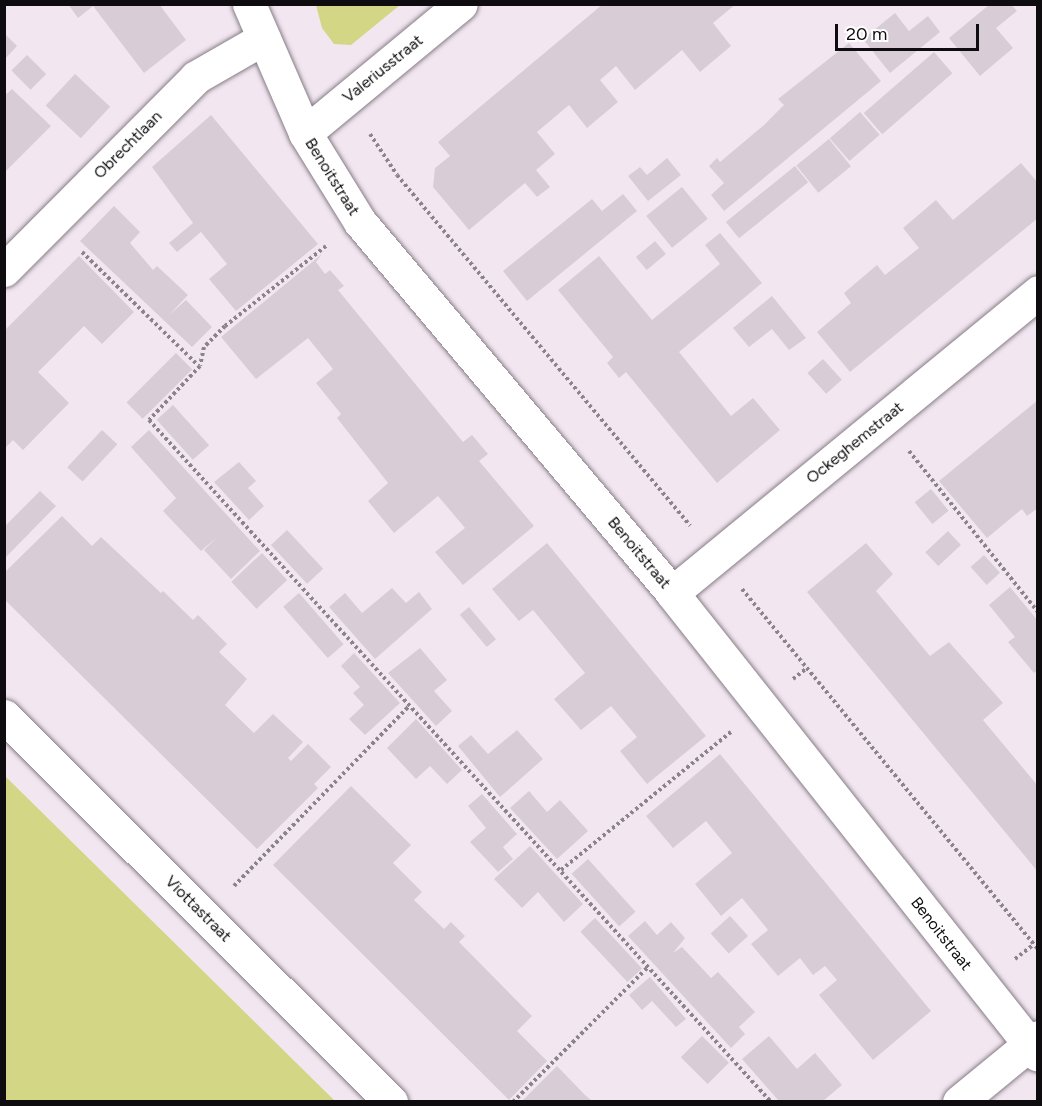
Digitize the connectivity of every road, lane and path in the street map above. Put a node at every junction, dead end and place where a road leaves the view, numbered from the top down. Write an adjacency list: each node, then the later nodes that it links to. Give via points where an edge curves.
1 (249, 4): 3 (street, Benoitstraat)
2 (461, 4): 4 (street, Valeriusstraat)
3 (264, 38): 4 (street, Benoitstraat); 7 (street, Obrechtlaan, via 196,76)
4 (305, 133): 5 (street, Benoitstraat)
5 (360, 222): 9 (path, via 225,326 204,347); 11 (street, Benoitstraat)
6 (78, 249): 9 (path)
7 (4, 270)
8 (1038, 292): 10 (street, Ockeghemstraat)
9 (200, 366): 15 (path, via 149,420)
10 (883, 419): 11 (street, Ockeghemstraat); 12 (path)
11 (672, 593): 14 (street, Benoitstraat)
12 (1038, 612)
13 (807, 668): 14 (path)
14 (761, 705): 17 (path); 22 (street, Benoitstraat)
15 (409, 706): 17 (path); 18 (path)
16 (4, 716): 18 (street, Viottastraat)
17 (561, 870): 21 (path)
18 (204, 916): 23 (street, Viottastraat)
19 (1033, 945): 20 (path)
20 (1038, 949)
21 (649, 966): 24 (path); 25 (path)
22 (1034, 1046): 26 (street)
23 (391, 1101)
24 (513, 1101)
25 (771, 1101)
26 (959, 1101)

